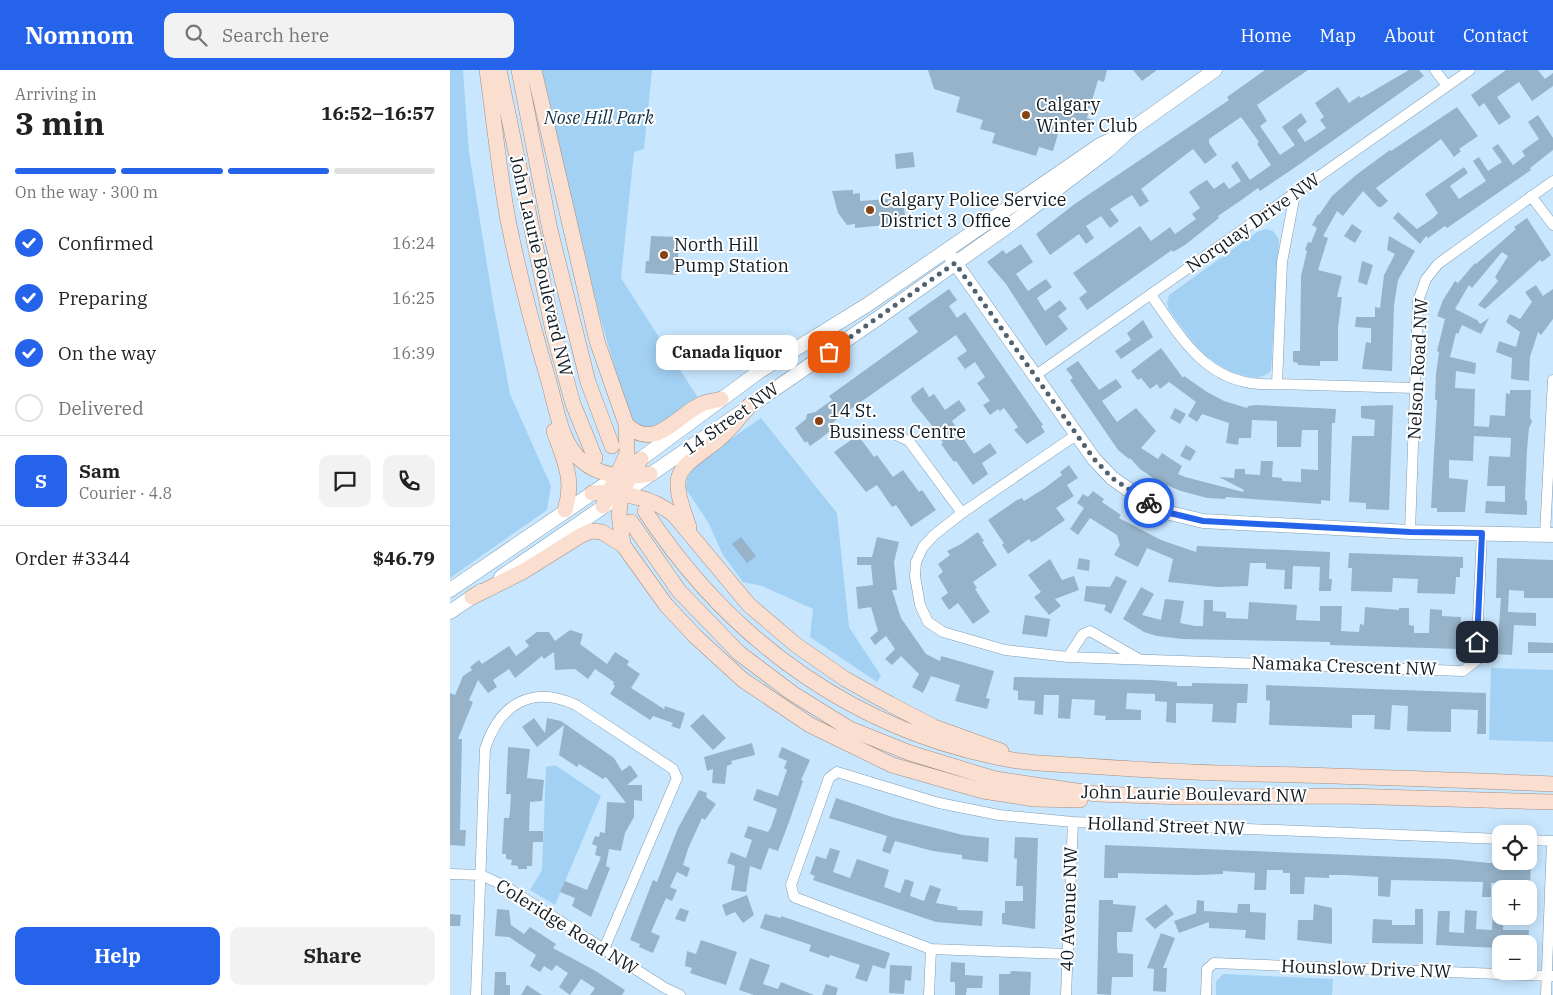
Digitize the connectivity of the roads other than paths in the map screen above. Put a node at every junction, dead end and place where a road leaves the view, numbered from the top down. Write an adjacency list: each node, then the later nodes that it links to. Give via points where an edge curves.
1 (487, 70): 17 (main road, via 508,218)
2 (499, 70): 28 (main road, John Laurie Boulevard NW, via 553,331 573,404)
3 (519, 70): 27 (main road, John Laurie Boulevard NW, via 550,230 588,382)
4 (534, 70): 24 (main road, via 597,341)
5 (1215, 70): 9 (main road, 14 Street NW)
6 (1435, 70): 8 (street)
7 (1470, 70): 8 (street, Norquay Drive NW)
8 (1447, 86): 11 (street, Norquay Drive NW)
9 (1129, 131): 14 (main road, 14 Street NW, via 1100,145); 15 (main road, 14 Street NW, via 1107,151)
10 (1553, 181): 12 (street, Nelson Road NW)
11 (1296, 194): 16 (street, Norquay Drive NW); 20 (street, via 1282,262)
12 (1531, 196): 13 (street); 21 (street, Nelson Road NW, via 1454,250 1426,279 1418,301)
13 (1553, 225)
14 (946, 250): 15 (main road); 22 (main road, 14 Street NW)
15 (955, 263): 18 (main road); 23 (main road, 14 Street NW)
16 (1151, 295): 18 (street, Norquay Drive NW); 20 (street, via 1185,343 1209,367 1238,381)
17 (527, 308): 31 (main road, via 561,425 573,451 598,471); 35 (main road, via 526,327 539,387 567,468 570,485)
18 (1036, 375): 26 (main road)
19 (1553, 380): 41 (street)
20 (1277, 384): 21 (street)
21 (1414, 388): 39 (street, Nelson Road NW)
22 (721, 399): 24 (main road, via 702,404 652,434 642,436); 29 (main road, 14 Street NW)
23 (751, 404): 30 (main road, 14 Street NW); 42 (main road, via 721,437 680,471 679,498)
24 (626, 424): 31 (main road)
25 (892, 433): 37 (street, via 909,441)
26 (1076, 435): 37 (street, Namaka Crescent NW); 39 (main road, via 1112,478 1170,513 1227,523)
27 (612, 446)
28 (595, 458)
29 (641, 459): 31 (main road)
30 (650, 474): 31 (main road); 33 (main road, 14 Street NW)
31 (625, 476): 32 (main road); 33 (main road)
32 (592, 493): 33 (main road); 35 (main road)
33 (616, 493): 34 (main road); 42 (main road, via 662,505); 43 (main road)
34 (603, 506): 45 (main road)
35 (565, 510): 44 (main road)
36 (645, 511): 49 (main road, John Laurie Boulevard NW, via 696,582 787,665 830,692 930,740)
37 (962, 513): 47 (street, Namaka Crescent NW, via 934,535 916,562 917,592 928,622 943,632 1005,650)
38 (631, 522): 51 (main road, John Laurie Boulevard NW, via 679,591 738,653 792,693 850,729 910,753 994,779)
39 (1410, 532): 40 (main road)
40 (1482, 533): 41 (main road); 48 (street, Namaka Crescent NW, via 1476,661 1463,671)
41 (1549, 535)
42 (693, 538): 49 (main road, via 773,627 845,680 934,727 997,748)
43 (624, 544): 45 (main road, via 613,536 591,531); 51 (main road, via 666,605 696,637 743,680 810,725 892,765 983,791 1034,799 1076,801)
44 (450, 590)
45 (472, 597): 46 (main road)
46 (450, 612)
47 (1068, 657): 48 (street, Namaka Crescent NW); 48 (street, Namaka Crescent NW, via 1082,634 1090,631)
48 (1140, 660)
49 (1014, 760): 50 (main road, John Laurie Boulevard NW, via 1173,772)
50 (1553, 784)
51 (1097, 794): 52 (main road, John Laurie Boulevard NW)
52 (1553, 802)
53 (1073, 822): 54 (street, Holland Street NW); 60 (street, Holland Street NW, via 999,815 939,803 837,772 829,778 791,885 794,897); 61 (street, 40 Avenue NW)
54 (1492, 839)
55 (1537, 840): 56 (street)
56 (1552, 841): 62 (street)
57 (450, 874): 58 (street, Coleridge Road NW)
58 (481, 875): 59 (street, Coleridge Road NW, via 505,886); 59 (street, via 485,749 491,730 504,713 522,700 540,696 576,705 673,769 677,778); 63 (street)
59 (604, 948): 64 (street, Coleridge Road NW)
60 (931, 949): 61 (street); 65 (street)
61 (1067, 954): 66 (street, 40 Avenue NW)
62 (1550, 976): 67 (street, Hounslow Drive NW, via 1214,963 1207,969); 68 (street)
63 (476, 995)
64 (680, 995)
65 (929, 995)
66 (1066, 995)
67 (1206, 995)
68 (1546, 995)

